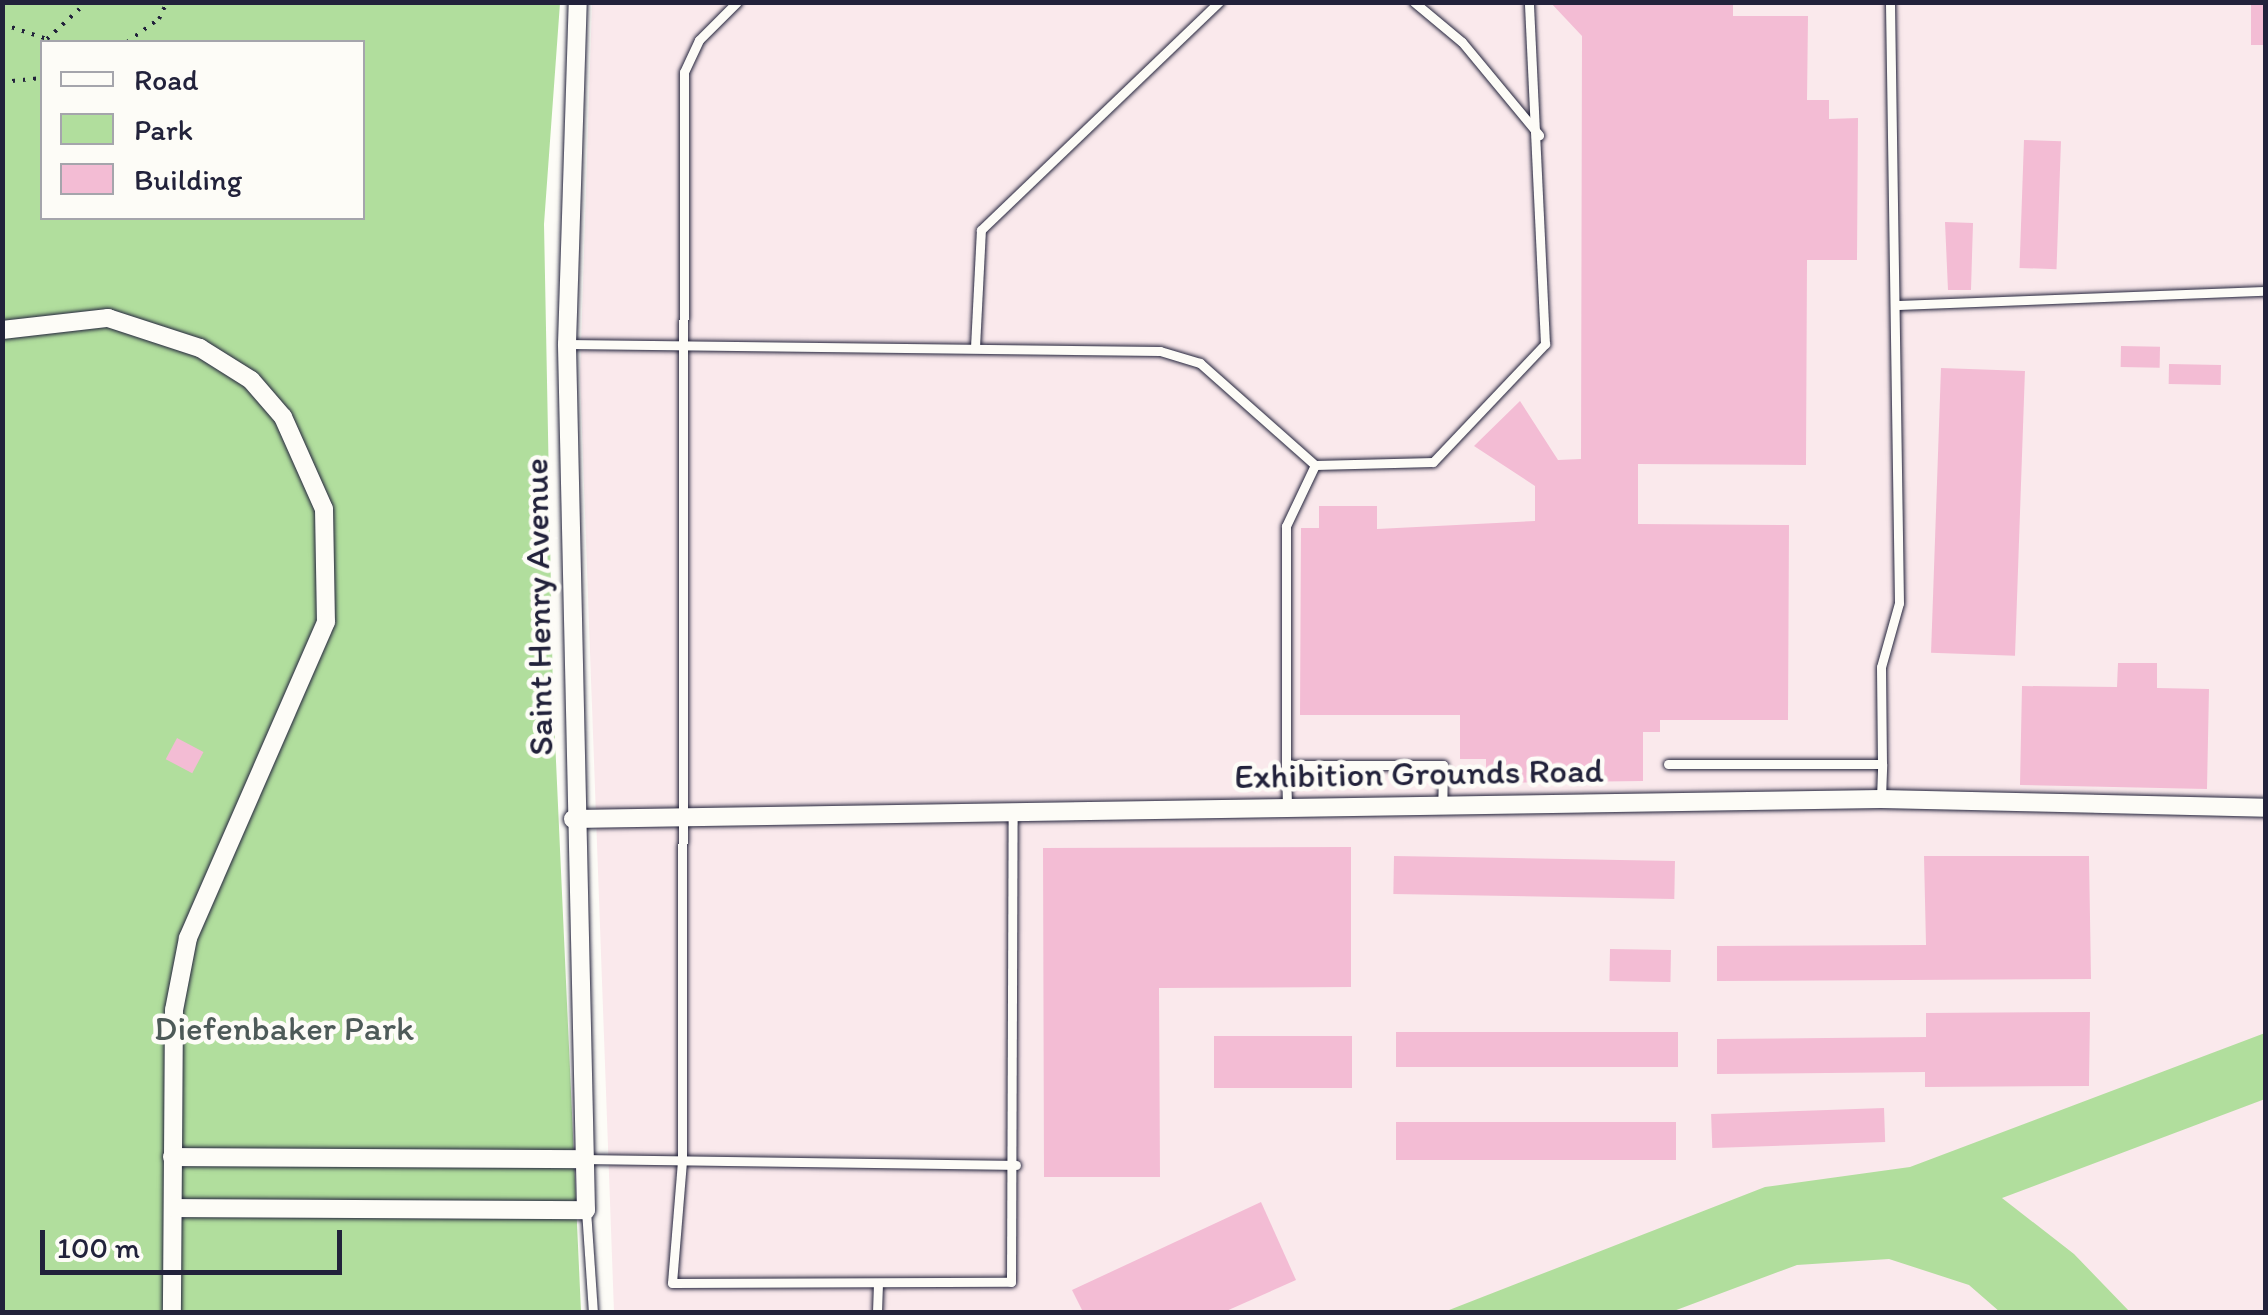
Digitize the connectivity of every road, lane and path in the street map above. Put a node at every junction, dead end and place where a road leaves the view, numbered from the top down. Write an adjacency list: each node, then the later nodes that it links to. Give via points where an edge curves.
1 (88, 2): 9 (path, via 43,39)
2 (166, 2): 10 (path, via 159,19)
3 (578, 2): 17 (street, Saint Henry Avenue)
4 (737, 2): 18 (lane, via 699,40 684,72)
5 (1219, 2): 19 (lane, via 980,230)
6 (1414, 2): 13 (lane, via 1462,42)
7 (1529, 2): 13 (lane)
8 (1890, 2): 15 (lane)
9 (3, 23)
10 (130, 40)
11 (40, 78): 12 (path)
12 (2, 82)
13 (1540, 137): 20 (lane, via 1545,344 1433,462)
14 (2266, 291): 15 (lane)
15 (1896, 305): 22 (lane, via 1899,603 1882,667)
16 (2, 330): 31 (street, via 108,318 200,348 251,380 282,417 324,509 326,622 188,938 174,1010)
17 (566, 344): 18 (lane); 30 (street, Saint Henry Avenue)
18 (679, 344): 19 (lane); 29 (lane)
19 (975, 347): 20 (lane, via 1179,354 1200,363)
20 (1315, 465): 23 (lane, via 1286,526)
21 (1668, 764): 22 (lane)
22 (1882, 764): 24 (lane)
23 (1286, 765): 25 (lane, via 1444,765); 27 (lane)
24 (1881, 799): 25 (street, Exhibition Grounds Road); 26 (street, Exhibition Grounds Road)
25 (1442, 804): 27 (street, Exhibition Grounds Road)
26 (2266, 808)
27 (1287, 809): 28 (street, Exhibition Grounds Road)
28 (1013, 810): 29 (street, Exhibition Grounds Road); 34 (lane)
29 (682, 817): 30 (street, Exhibition Grounds Road); 33 (lane)
30 (574, 818): 32 (street, Saint Henry Avenue)
31 (172, 1158): 32 (street); 35 (street)
32 (585, 1159): 33 (lane); 36 (street, Saint Henry Avenue)
33 (682, 1161): 34 (lane); 37 (lane, via 672,1283)
34 (1016, 1164): 37 (lane, via 1011,1282)
35 (174, 1208): 36 (street); 38 (street)
36 (586, 1210): 39 (lane)
37 (878, 1283): 40 (lane)
38 (172, 1312)
39 (592, 1312)
40 (877, 1312)

